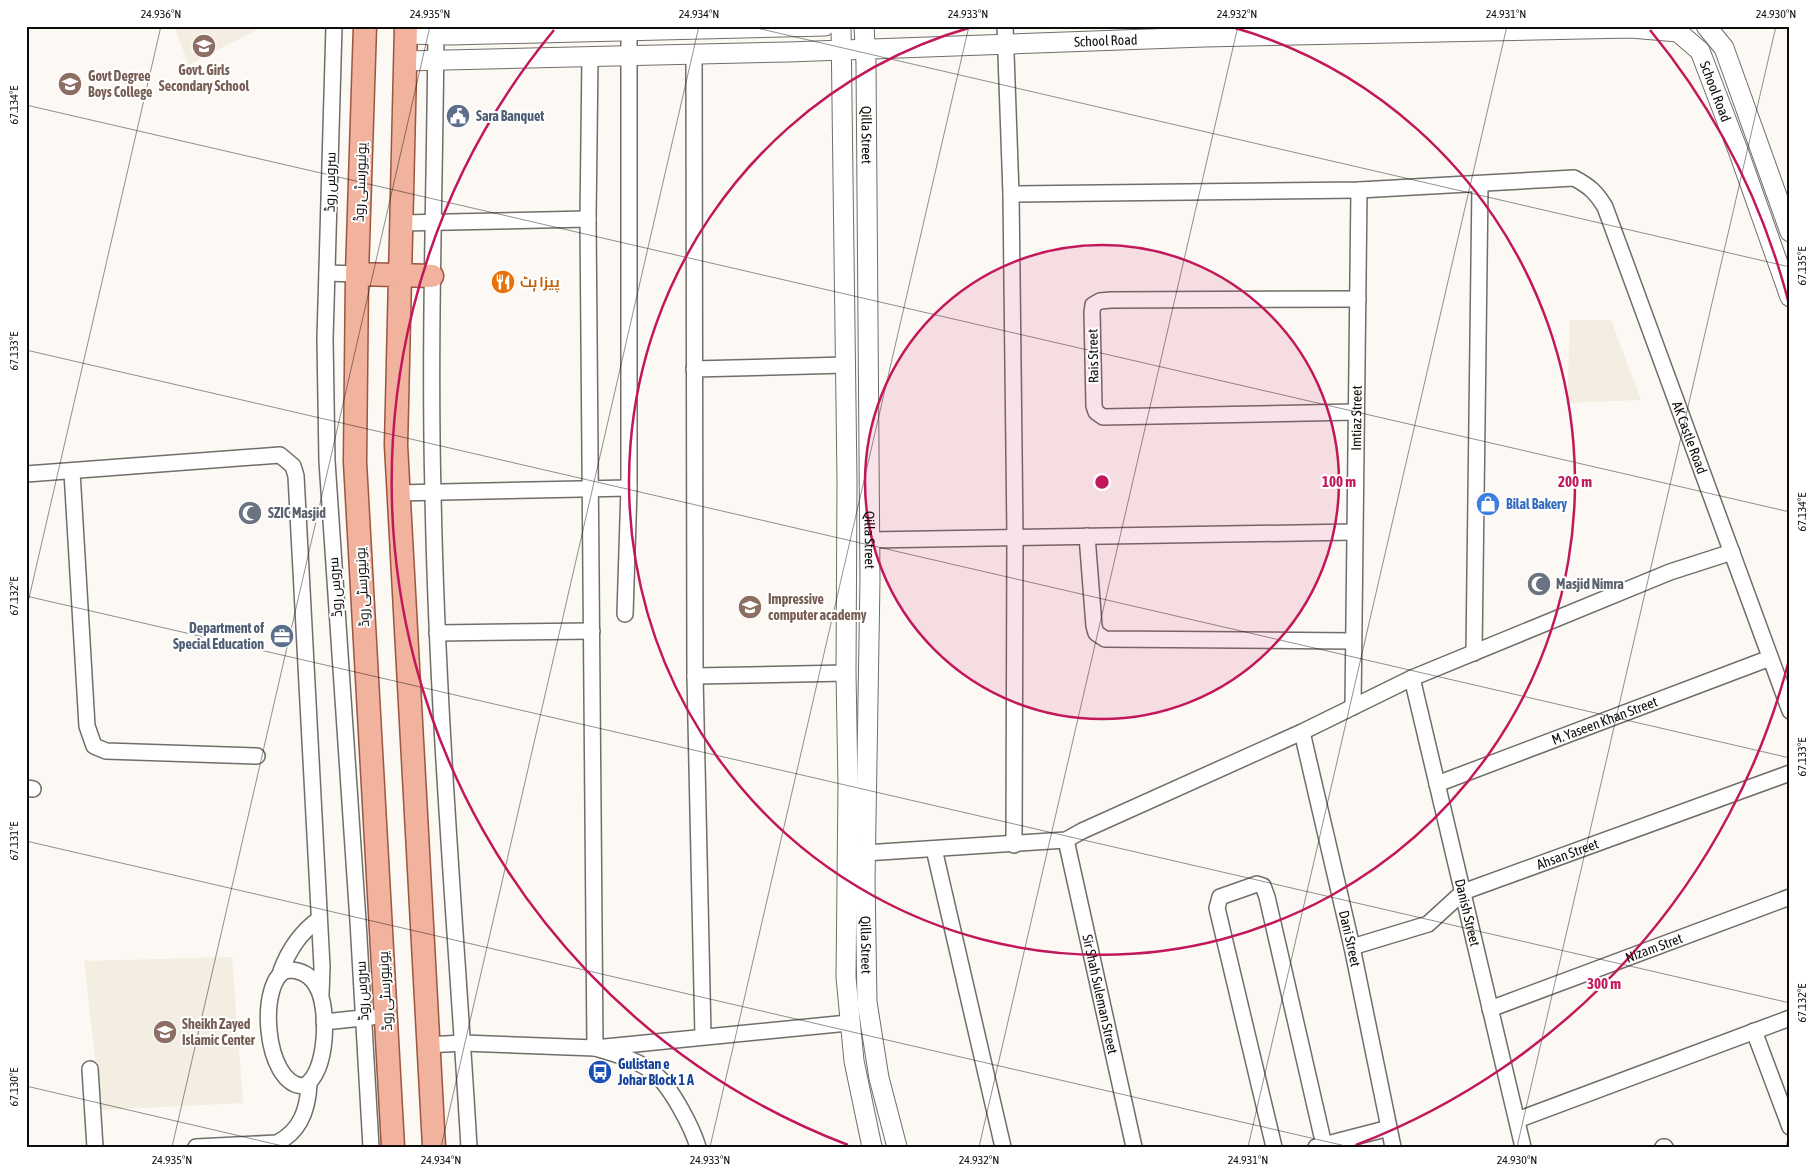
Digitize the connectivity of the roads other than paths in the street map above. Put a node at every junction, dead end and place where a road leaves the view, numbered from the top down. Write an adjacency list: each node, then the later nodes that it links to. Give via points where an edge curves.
1 (334, 26): 29 (street, سروس روڈ)
2 (365, 26): 30 (main road, یونیورسٹی روڈ)
3 (825, 26): 10 (street)
4 (841, 26): 16 (street, Qilla Street)
5 (863, 26): 6 (street); 15 (street, Qilla Street)
6 (880, 26)
7 (1706, 26): 28 (street, School Road, via 1724,48)
8 (1607, 28): 14 (street, School Road, via 1204,37); 33 (street, School Road, via 1678,32 1700,52 1740,153)
9 (587, 29): 12 (street); 13 (street)
10 (676, 29): 13 (street)
11 (406, 30): 12 (street); 21 (main road)
12 (436, 30): 20 (street)
13 (629, 32): 18 (street)
14 (1006, 35): 15 (street, School Road); 24 (street)
15 (865, 49): 16 (street, School Road); 47 (street, Qilla Street)
16 (841, 50): 17 (street, School Road); 35 (street, Qilla Street)
17 (694, 54): 18 (street, School Road); 36 (street)
18 (629, 55): 19 (street, School Road); 40 (street)
19 (590, 57): 20 (street, School Road); 25 (street)
20 (436, 60): 21 (street, School Road); 26 (street)
21 (405, 61): 27 (main road)
22 (1480, 185): 23 (street); 48 (street, AK Castle Road, via 1574,178 1597,193 1605,207); 53 (street)
23 (1359, 190): 24 (street); 34 (street, Imtiaz Street)
24 (1011, 194): 46 (street)
25 (588, 219): 26 (street); 41 (street)
26 (432, 221): 27 (street); 32 (street)
27 (402, 223): 31 (main road)
28 (1790, 232)
29 (327, 273): 30 (street); 76 (street, سروس روڈ, via 326,461)
30 (357, 274): 31 (main road); 75 (main road, یونیورسٹی روڈ, via 355,462)
31 (401, 275): 32 (main road); 43 (main road)
32 (432, 276): 42 (street)
33 (1790, 297)
34 (1358, 299): 37 (street, Imtiaz Street); 37 (street, Rais Street, via 1111,300 1093,305 1092,312 1094,406 1103,418)
35 (846, 365): 36 (street); 55 (street, Qilla Street)
36 (694, 369): 56 (street)
37 (1355, 412): 44 (street, Imtiaz Street)
38 (72, 472): 39 (street); 61 (street, via 87,726 94,746 106,751); 70 (street, via 280,455 293,466)
39 (26, 474)
40 (629, 488): 41 (street); 49 (street)
41 (592, 489): 42 (street); 50 (street)
42 (432, 492): 43 (street); 51 (street)
43 (397, 493): 83 (main road)
44 (1354, 532): 45 (street); 52 (street, Imtiaz Street)
45 (1087, 536): 46 (street); 52 (street, via 1094,626 1096,633 1105,639)
46 (1015, 537): 47 (street); 65 (street)
47 (870, 540): 67 (street, Qilla Street)
48 (1732, 552): 53 (street, via 1670,572); 54 (street, AK Castle Road)
49 (625, 614)
50 (592, 631): 51 (street); 84 (street)
51 (437, 633): 82 (street)
52 (1353, 641): 58 (street, Imtiaz Street)
53 (1474, 653): 57 (street)
54 (1770, 658): 59 (street, AK Castle Road); 63 (street, M. Yaseen Khan Street)
55 (846, 672): 56 (street); 79 (street, Qilla Street)
56 (695, 676): 81 (street)
57 (1412, 678): 58 (street); 63 (street, Danish Street)
58 (1353, 707): 60 (street)
59 (1790, 711)
60 (1302, 732): 64 (street); 71 (street, Dani Street)
61 (257, 756)
62 (1790, 774): 68 (street, Ahsan Street)
63 (1437, 784): 68 (street, Danish Street)
64 (1066, 840): 65 (street); 102 (street, Sir Shah Suleman Street)
65 (1014, 845): 66 (street)
66 (934, 849): 67 (street); 101 (street)
67 (865, 853): 88 (street, Qilla Street, via 867,1002 879,1078)
68 (1463, 892): 71 (street, Ahsan Street, via 1428,924); 74 (street, Danish Street)
69 (1790, 897): 74 (street, Nizam Stret)
70 (319, 919): 72 (street, via 299,936); 73 (street)
71 (1352, 947): 90 (street, Dani Street)
72 (281, 971): 73 (street, via 305,973); 86 (street, via 269,1009 273,1054 292,1084)
73 (320, 994): 78 (street)
74 (1490, 1009): 87 (street, Danish Street)
75 (386, 1016): 76 (street); 96 (main road, یونیورسٹی روڈ)
76 (364, 1018): 78 (street); 95 (street, سروس روڈ)
77 (1790, 1018): 80 (street)
78 (324, 1022): 86 (street, via 322,1056)
79 (848, 1023): 81 (street); 91 (street, Qilla Street)
80 (1754, 1031): 87 (street); 89 (street)
81 (703, 1036): 84 (street)
82 (463, 1043): 83 (street); 84 (street); 98 (street)
83 (427, 1046): 97 (main road)
84 (595, 1048): 99 (street, via 626,1057 656,1074 680,1108)
85 (90, 1069): 93 (street)
86 (309, 1084): 94 (street, via 304,1115 289,1137 278,1143)
87 (1517, 1120): 105 (street, Danish Street)
88 (892, 1126): 91 (street); 100 (street, Qilla Street)
89 (1790, 1127)
90 (1389, 1128): 92 (street); 104 (street, Dani Street)
91 (870, 1140)
92 (1320, 1146): 103 (street, via 1267,897 1263,886 1257,884 1220,897 1217,908)
93 (95, 1147)
94 (196, 1147)
95 (371, 1147)
96 (393, 1147)
97 (434, 1147)
98 (469, 1147)
99 (698, 1147)
100 (897, 1147)
101 (1003, 1147)
102 (1134, 1147)
103 (1274, 1147)
104 (1393, 1147)
105 (1523, 1147)

